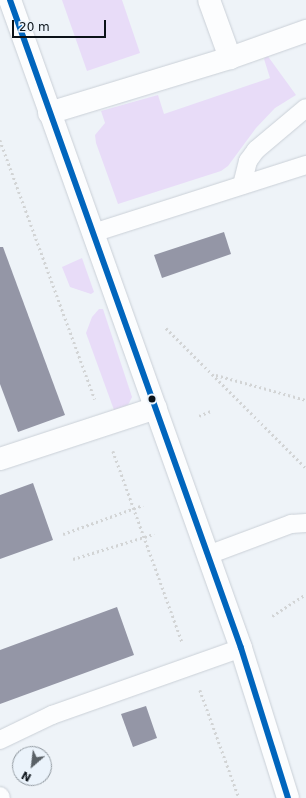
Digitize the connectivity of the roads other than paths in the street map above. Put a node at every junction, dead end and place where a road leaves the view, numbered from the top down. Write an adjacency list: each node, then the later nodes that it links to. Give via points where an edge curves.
1 (10, 0): 6 (street)
2 (209, 0): 4 (street)
3 (306, 31): 4 (street)
4 (230, 58): 6 (street)
5 (306, 108): 8 (lane, via 256,150 248,161)
6 (49, 113): 9 (street)
7 (306, 164): 8 (lane)
8 (242, 185): 9 (lane)
9 (93, 233): 10 (street)
10 (156, 408): 11 (street); 13 (street)
11 (0, 459)
12 (306, 523): 13 (lane, via 291,524)
13 (208, 555): 14 (street)
14 (240, 648): 15 (lane, via 52,715); 16 (street)
15 (0, 740)
16 (288, 798)

